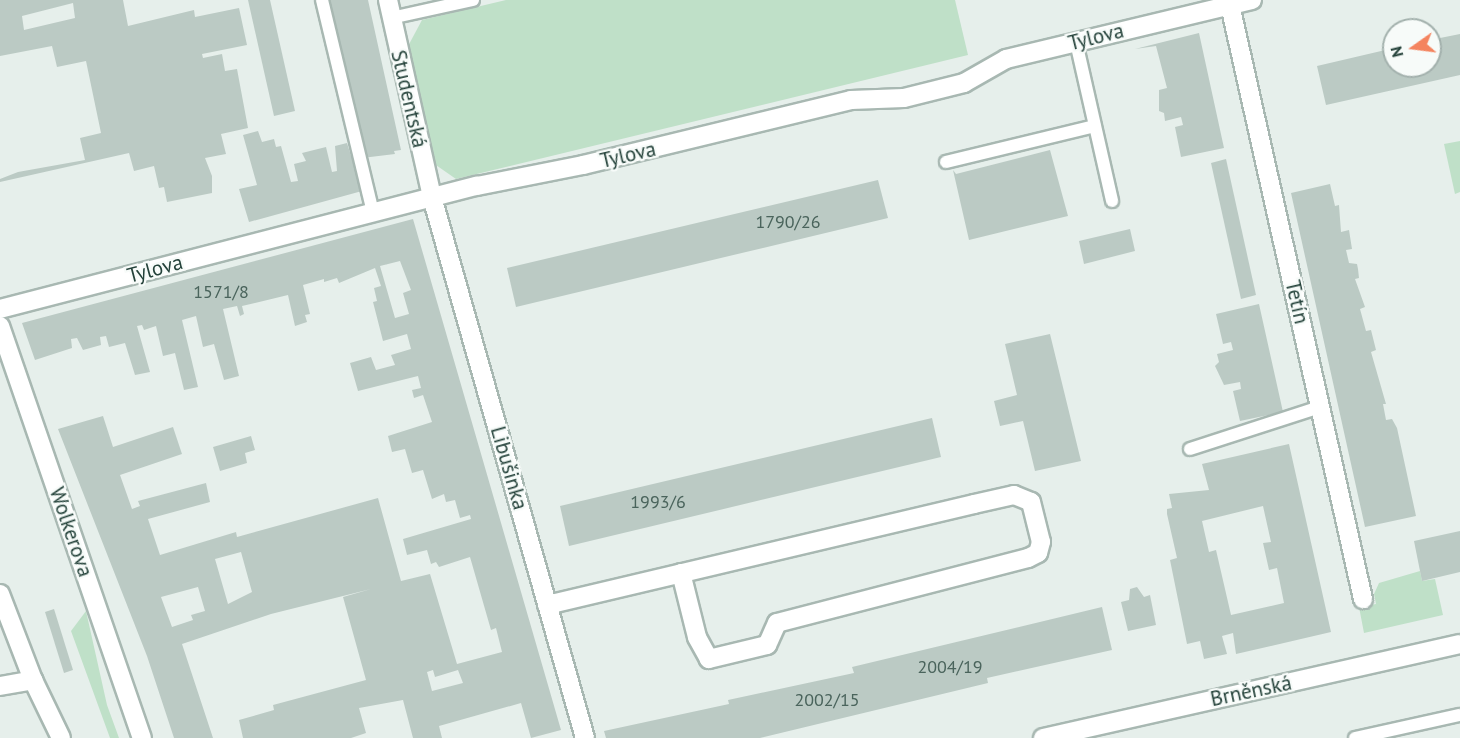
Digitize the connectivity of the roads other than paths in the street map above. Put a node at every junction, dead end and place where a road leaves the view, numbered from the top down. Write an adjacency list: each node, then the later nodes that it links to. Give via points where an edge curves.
1 (322, 0): 11 (lane)
2 (473, 0): 5 (lane)
3 (1252, 0): 4 (street, Tylova)
4 (1230, 5): 6 (street, Tylova); 14 (street, Tetín)
5 (390, 9): 9 (street, Studentská)
6 (1076, 42): 7 (lane); 9 (street, Tylova, via 1006,59 964,83 924,93 851,100)
7 (1095, 126): 8 (lane); 10 (lane)
8 (946, 162)
9 (432, 197): 11 (street, Tylova); 19 (street, Libušinka)
10 (1112, 201)
11 (373, 212): 12 (street, Tylova)
12 (0, 309)
13 (0, 326): 25 (street, Wolkerova)
14 (1320, 407): 15 (lane); 18 (street, Tetín)
15 (1190, 449)
16 (681, 573): 16 (street, via 1014,495 1031,502 1041,542 1038,553 1028,558 777,624 767,645 709,659 697,637); 19 (street)
17 (0, 594): 21 (street)
18 (1362, 599)
19 (547, 604): 26 (street, Libušinka)
20 (1460, 644): 27 (street, Brněnská)
21 (33, 680): 22 (street); 24 (street)
22 (0, 686)
23 (1460, 715): 28 (lane)
24 (61, 738)
25 (142, 738)
26 (584, 738)
27 (1043, 738)
28 (1355, 738)

